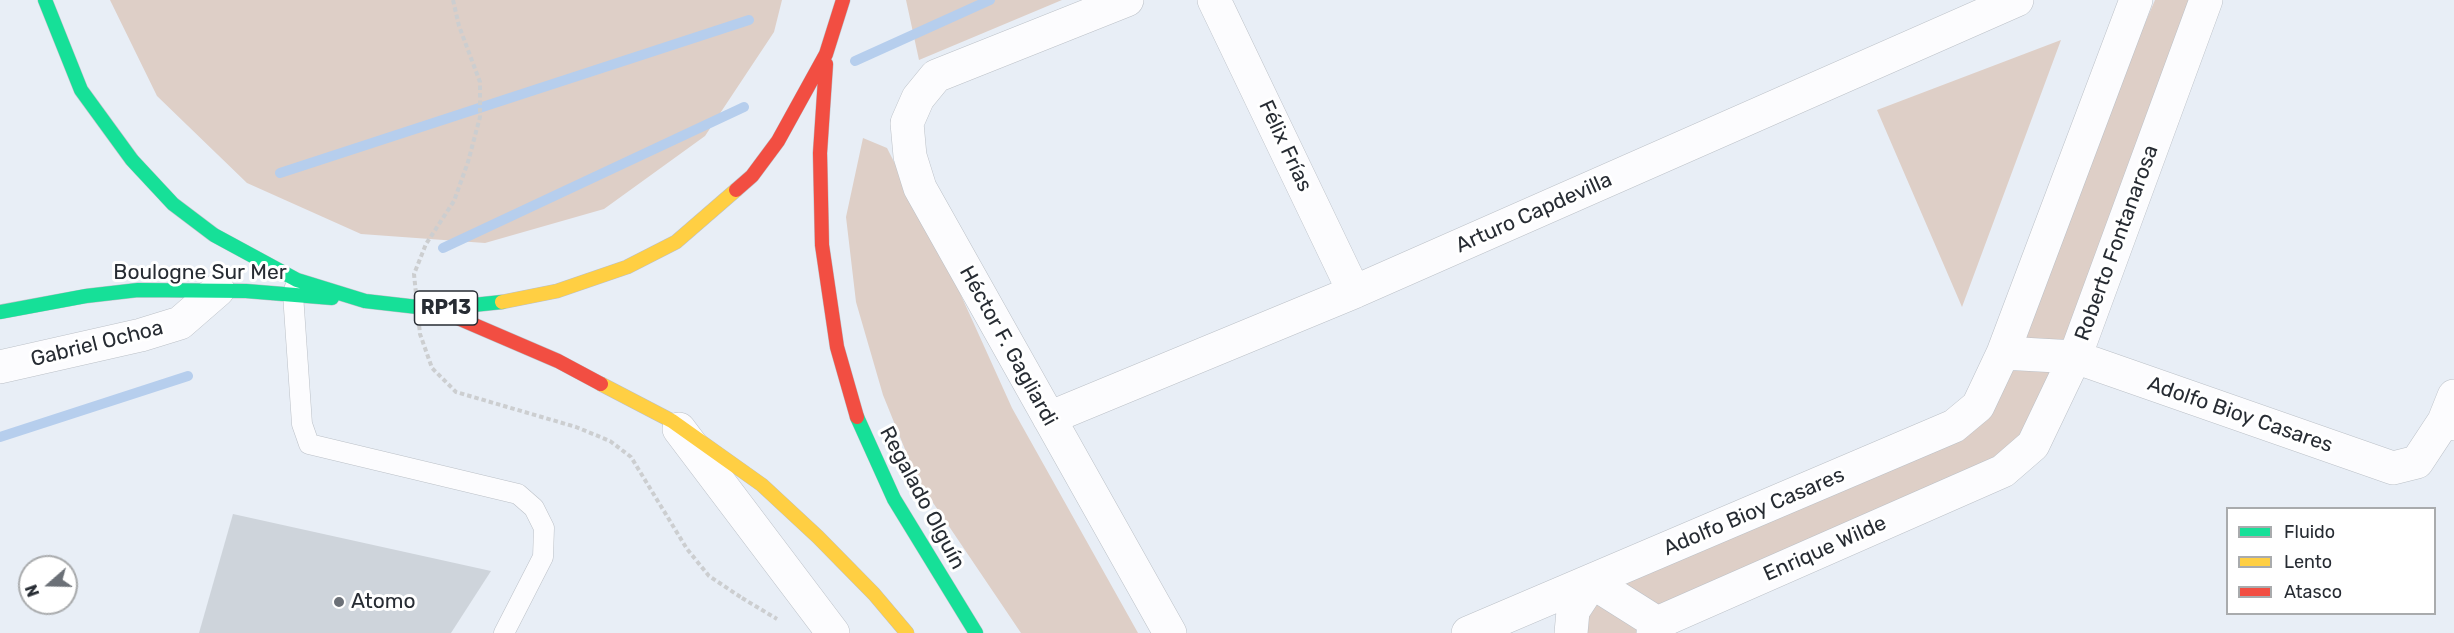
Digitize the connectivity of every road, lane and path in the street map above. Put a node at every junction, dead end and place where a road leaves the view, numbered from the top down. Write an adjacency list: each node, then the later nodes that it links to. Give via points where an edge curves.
1 (45, 0): 10 (main road, RP13, via 81,90 132,160 173,204)
2 (453, 0): 23 (path, bridge, via 480,82 480,117 454,201 426,244 414,274 420,334 432,368 456,392 576,427 610,441 631,457 687,549 709,576)
3 (1127, 0): 19 (street, Héctor F. Gagliardi, via 936,76 918,98 907,123 910,156 920,188)
4 (1214, 0): 12 (street, Félix Frías)
5 (2017, 0): 12 (street, Arturo Capdevilla)
6 (2136, 0): 15 (street)
7 (2206, 0): 16 (street, Roberto Fontanarosa)
8 (844, 3): 9 (main road, RP13)
9 (826, 54): 13 (main road, RP13, via 778,141 752,176 676,242 627,267 557,291 503,302); 28 (main road, Regalado Olguín, via 820,153 822,245 837,347 858,421 894,499)
10 (295, 287): 11 (main road, Boulogne Sur Mer / RP13); 13 (main road, RP13, via 364,301); 25 (lane, via 302,424 309,444 518,494 534,508 544,528 543,557)
11 (218, 290): 14 (main road, Boulogne Sur Mer / RP13, via 138,290); 17 (street, Gabriel Ochoa, via 180,323)
12 (1354, 292): 19 (street, Arturo Capdevilla)
13 (435, 309): 20 (main road, via 558,361)
14 (0, 312)
15 (2003, 353): 16 (street, Adolfo Bioy Casares); 22 (street, Adolfo Bioy Casares, via 1978,406 1954,426)
16 (2075, 357): 18 (street, Adolfo Bioy Casares, via 2393,468 2417,462); 21 (street, Roberto Fontanarosa, via 2033,445)
17 (0, 366)
18 (2451, 414)
19 (1049, 418): 29 (street, Héctor F. Gagliardi)
20 (672, 421): 26 (street); 27 (main road, via 762,485 874,594)
21 (2003, 471): 24 (street, Enrique Wilde)
22 (1592, 582): 24 (street); 30 (street, Adolfo Bioy Casares); 31 (street, via 1573,611)
23 (786, 626)
24 (1655, 628)
25 (504, 633)
26 (833, 633)
27 (907, 633)
28 (976, 633)
29 (1170, 633)
30 (1468, 633)
31 (1571, 633)

